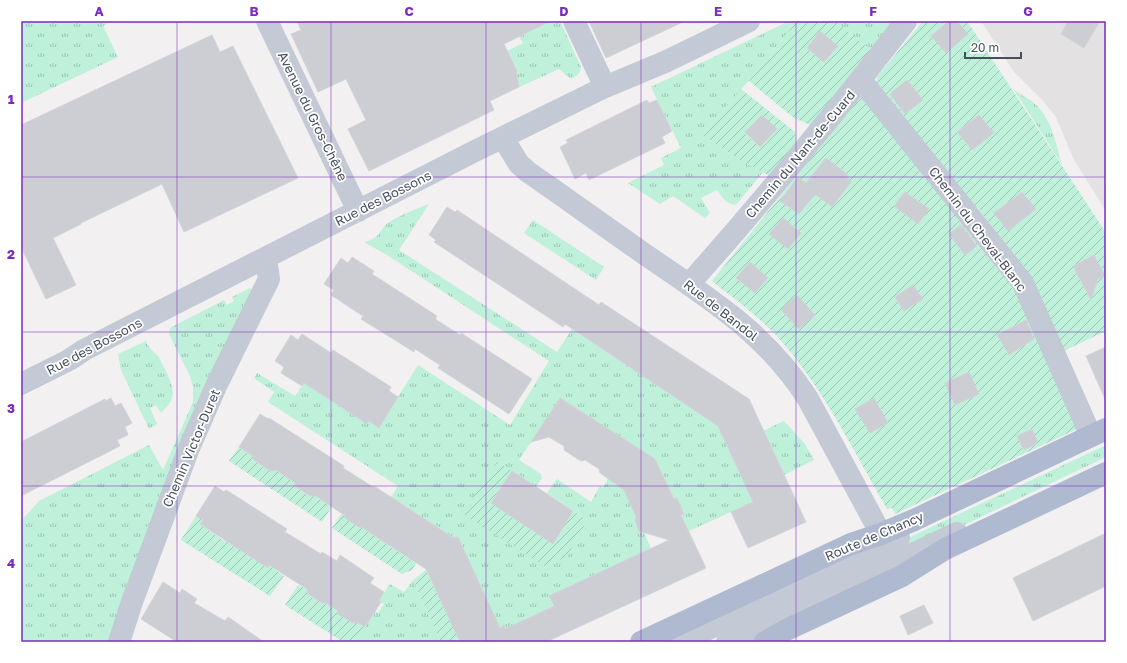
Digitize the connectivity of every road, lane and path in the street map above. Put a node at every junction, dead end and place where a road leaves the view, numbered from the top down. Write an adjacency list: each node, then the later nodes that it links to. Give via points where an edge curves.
1 (267, 21): 8 (street, Avenue du Gros-Chêne)
2 (574, 21): 6 (street)
3 (749, 21): 6 (street, Rue des Bossons, via 667,61)
4 (906, 21): 5 (street, Chemin du Nant-de-Cuard)
5 (861, 80): 10 (street, Chemin du Nant-de-Cuard, via 786,173); 12 (street, Chemin du Cheval-Blanc, via 1023,283)
6 (605, 87): 7 (street, Rue des Bossons)
7 (504, 138): 8 (street, Rue des Bossons); 10 (street, Rue de Bandol, via 518,164 528,172)
8 (358, 211): 9 (street, Rue des Bossons)
9 (266, 258): 11 (street, Rue des Bossons); 16 (street, Chemin Victor-Duret, via 269,279 217,384 189,448 134,594)
10 (689, 284): 15 (street, Rue de Bandol, via 750,331 795,378)
11 (21, 384)
12 (1101, 435): 15 (main road, Route de Chancy, via 914,520)
13 (1106, 462): 15 (street)
14 (1106, 473): 15 (main road, Route de Chancy, via 945,549)
15 (891, 554): 17 (main road, Route de Chancy, via 851,544); 18 (street); 19 (street); 20 (main road, Route de Chancy, via 796,626)
16 (120, 642)
17 (641, 642)
18 (681, 642)
19 (727, 642)
20 (765, 642)

